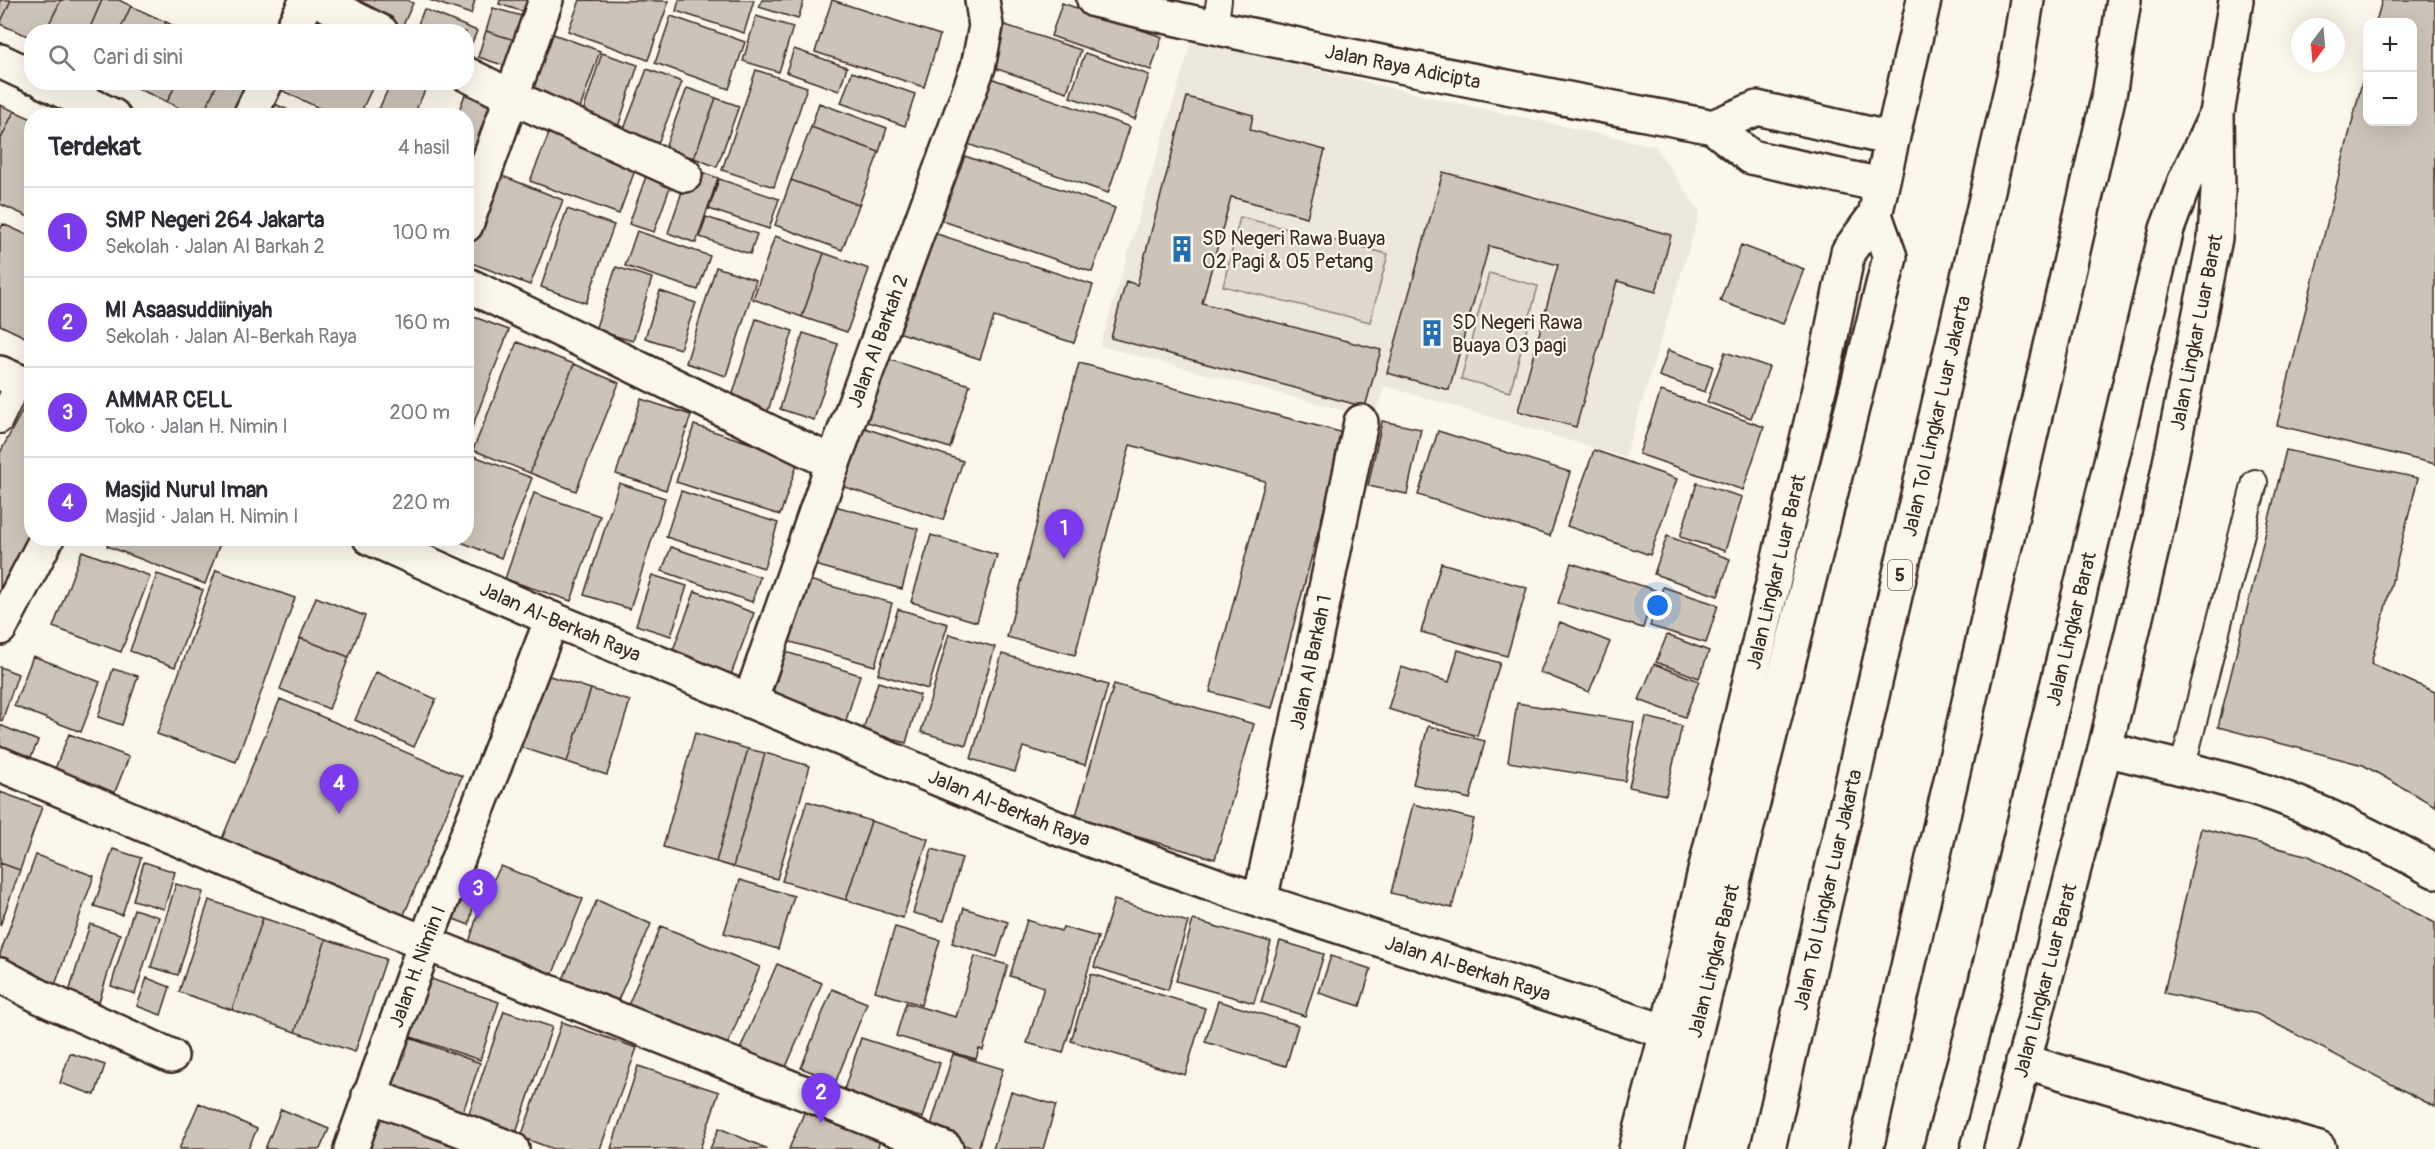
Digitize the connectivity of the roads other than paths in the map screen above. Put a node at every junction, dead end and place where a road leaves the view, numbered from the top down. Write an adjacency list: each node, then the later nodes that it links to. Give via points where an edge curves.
1 (307, 0): 11 (main road)
2 (318, 0): 12 (main road)
3 (546, 0): 18 (main road)
4 (982, 0): 31 (main road, Jalan Al Barkah 2, via 986,26 978,67)
5 (1094, 0): 10 (main road, Jalan Raya Adicipta)
6 (1924, 0): 23 (main road, Jalan Lingkar Luar Barat)
7 (2027, 0): 54 (main road, Jalan Tol Lingkar Luar Jakarta / 5, via 2016,68)
8 (2124, 0): 55 (main road, via 2110,90)
9 (2236, 0): 21 (main road, Jalan Lingkar Luar Barat)
10 (1217, 14): 22 (main road, Jalan Raya Adicipta)
11 (295, 24)
12 (365, 24)
13 (0, 61): 14 (main road)
14 (24, 72)
15 (474, 78): 18 (main road)
16 (61, 90): 19 (main road)
17 (262, 90): 20 (main road)
18 (512, 97): 24 (main road); 26 (main road)
19 (97, 108)
20 (254, 108)
21 (2217, 114): 38 (main road, Jalan Lingkar Luar Barat, via 2215,238 2158,523); 56 (main road, Jalan Lingkar Barat, via 2167,230 1988,975)
22 (1713, 127): 23 (main road, via 1757,108); 25 (main road, Jalan Raya Adicipta, via 1751,157)
23 (1892, 139): 25 (main road, Jalan Lingkar Luar Barat)
24 (686, 175)
25 (1878, 200): 45 (main road, Jalan Lingkar Luar Barat, via 1848,252 1828,351); 53 (main road, Jalan Lingkar Barat, via 1890,257)
26 (474, 203)
27 (474, 288): 31 (main road)
28 (17, 380): 29 (lane)
29 (0, 421)
30 (1361, 422): 42 (main road, Jalan Al Barkah 1)
31 (833, 463): 37 (main road, Jalan Al Barkah 2)
32 (2255, 482): 40 (lane)
33 (43, 546): 36 (main road)
34 (388, 546): 35 (main road, Jalan Al-Berkah Raya)
35 (552, 619): 37 (main road, Jalan Al-Berkah Raya); 43 (main road, Jalan H. Nimin I)
36 (0, 628)
37 (754, 691): 42 (main road, Jalan Al-Berkah Raya, via 1057,828)
38 (2105, 749): 40 (main road); 47 (main road, Jalan Lingkar Luar Barat)
39 (0, 765): 43 (main road)
40 (2182, 769): 41 (main road, via 2315,810)
41 (2435, 871)
42 (1260, 901): 45 (main road, Jalan Al-Berkah Raya)
43 (425, 943): 48 (main road, Jalan H. Nimin I); 51 (main road)
44 (0, 975): 46 (main road)
45 (1666, 1032): 52 (main road, Jalan Lingkar Luar Barat)
46 (171, 1056)
47 (2023, 1061): 57 (main road, Jalan Lingkar Luar Barat); 58 (main road)
48 (369, 1095): 49 (main road, Jalan H. Nimin I); 50 (main road)
49 (351, 1149)
50 (512, 1149)
51 (946, 1149)
52 (1636, 1149)
53 (1666, 1149)
54 (1768, 1149)
55 (1866, 1149)
56 (1941, 1149)
57 (2001, 1149)
58 (2319, 1149)

